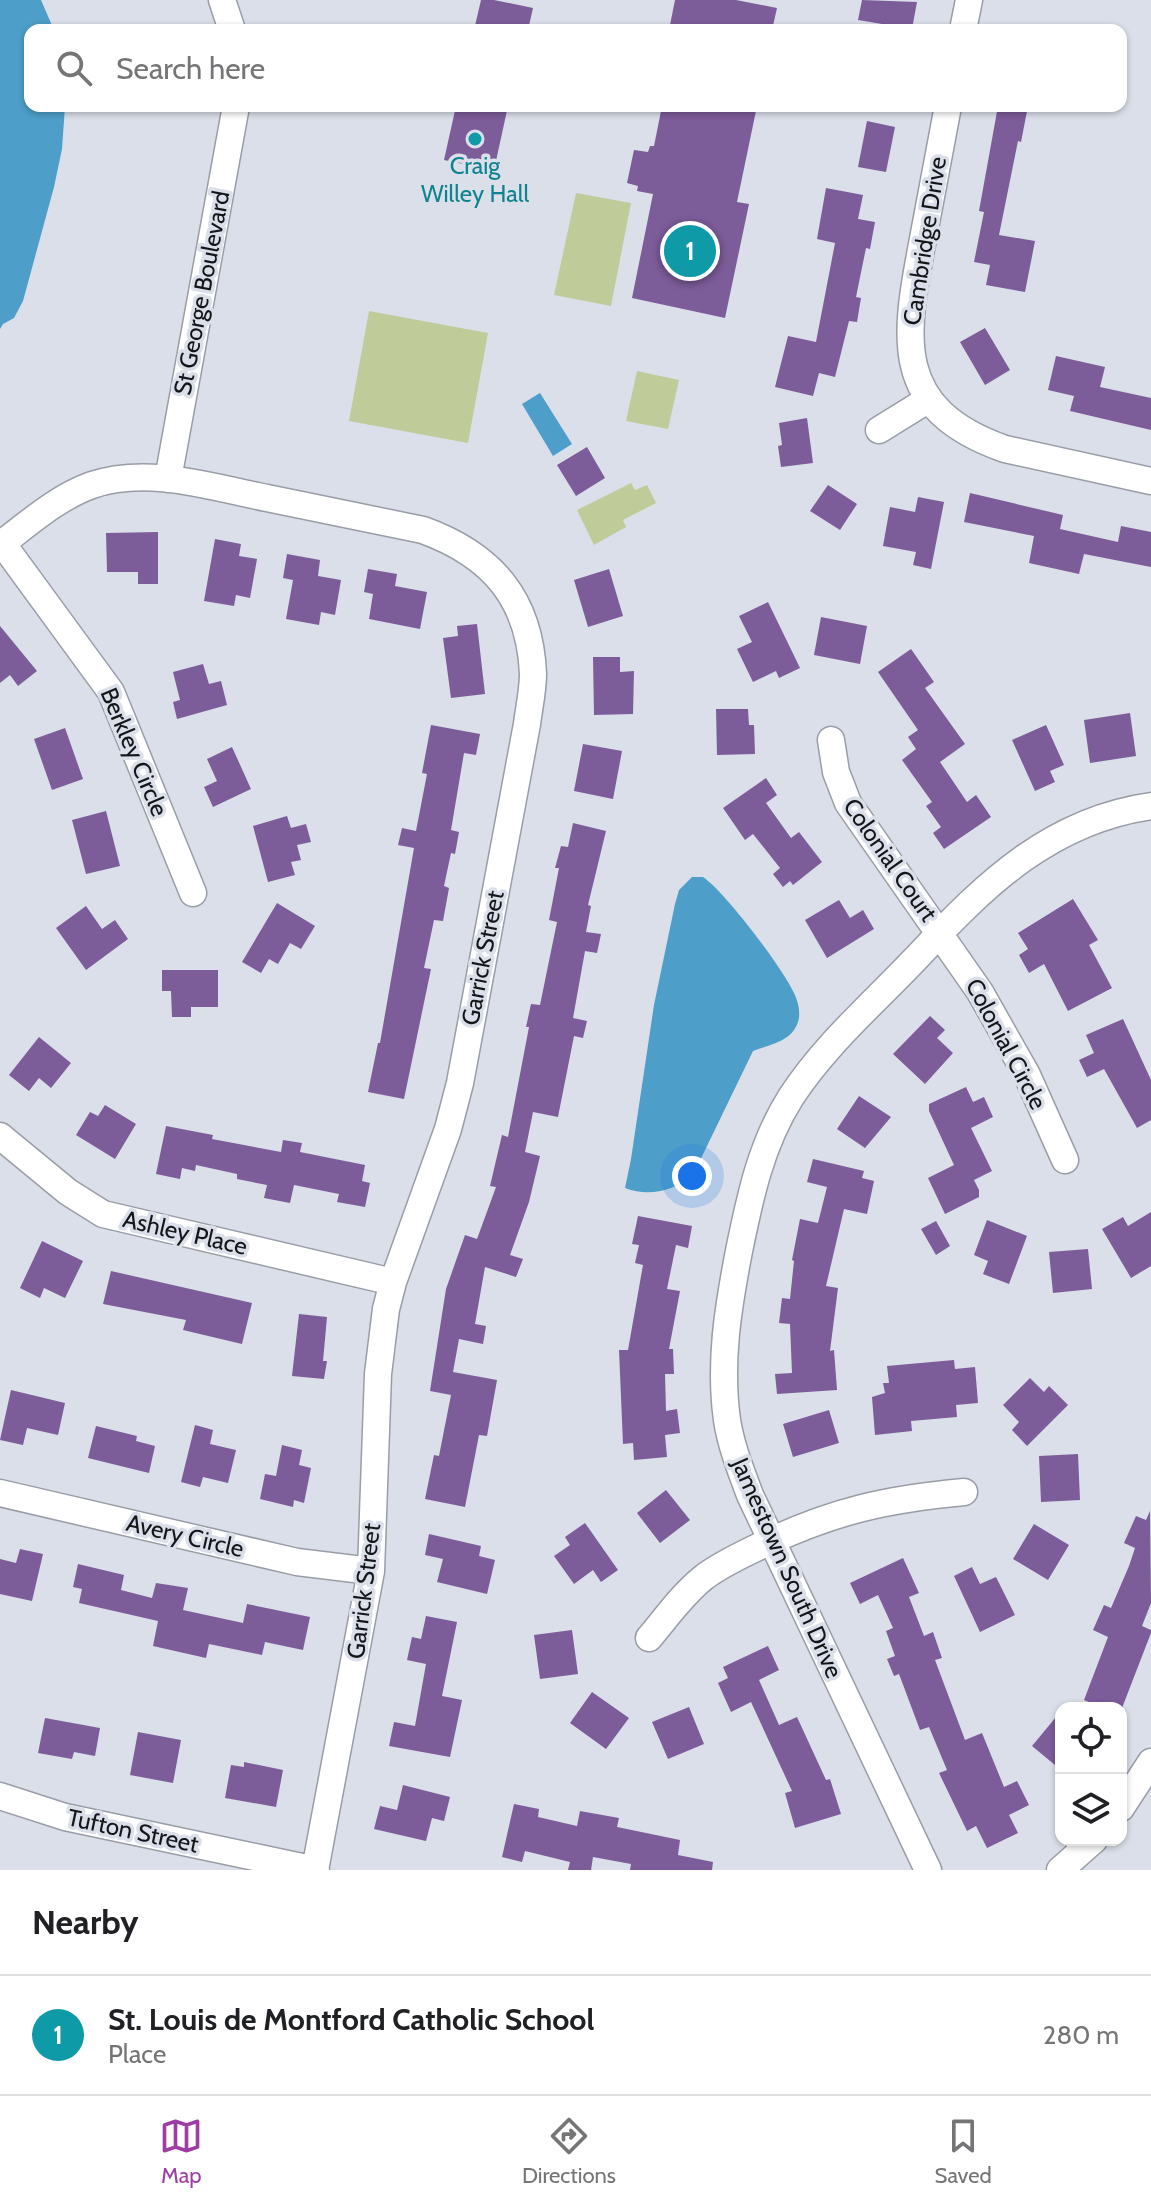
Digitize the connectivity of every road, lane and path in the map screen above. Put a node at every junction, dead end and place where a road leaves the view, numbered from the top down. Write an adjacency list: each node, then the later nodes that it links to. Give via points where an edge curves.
1 (222, 0): 3 (street)
2 (969, 0): 4 (street)
3 (230, 24)
4 (964, 24)
5 (235, 112): 9 (street, St George Boulevard)
6 (947, 112): 7 (street, Cambridge Drive, via 909,318 914,369)
7 (929, 399): 8 (street); 10 (street, Cambridge Drive, via 950,422 982,442)
8 (879, 430)
9 (168, 479): 11 (street, Garrick Street, via 93,484 55,504); 18 (street, Garrick Street, via 423,530 454,541 501,579 530,642 533,677 527,724 460,1083)
10 (1151, 481)
11 (1, 544): 14 (street, Berkley Circle, via 111,692)
12 (831, 740): 15 (street, Colonial Court, via 848,803)
13 (1151, 806): 15 (street, Jamestown South Drive, via 1081,826 1023,857)
14 (193, 893)
15 (940, 932): 17 (street, Colonial Circle, via 997,1020); 21 (street, Jamestown South Drive, via 791,1097 755,1179 730,1298 724,1385 732,1445)
16 (0, 1136): 18 (street, Ashley Place, via 103,1214)
17 (1065, 1160)
18 (393, 1282): 22 (street, Garrick Street, via 379,1354)
19 (964, 1492): 21 (street, via 881,1502)
20 (0, 1493): 22 (street, Avery Circle, via 297,1562)
21 (772, 1540): 23 (street, via 700,1580); 29 (street, Jamestown South Drive)
22 (371, 1571): 28 (street, Garrick Street)
23 (649, 1638)
24 (1151, 1762): 26 (street)
25 (0, 1796): 28 (street, Tufton Street, via 65,1817)
26 (1127, 1799)
27 (1087, 1846): 30 (street)
28 (316, 1870)
29 (928, 1870)
30 (1060, 1870)

